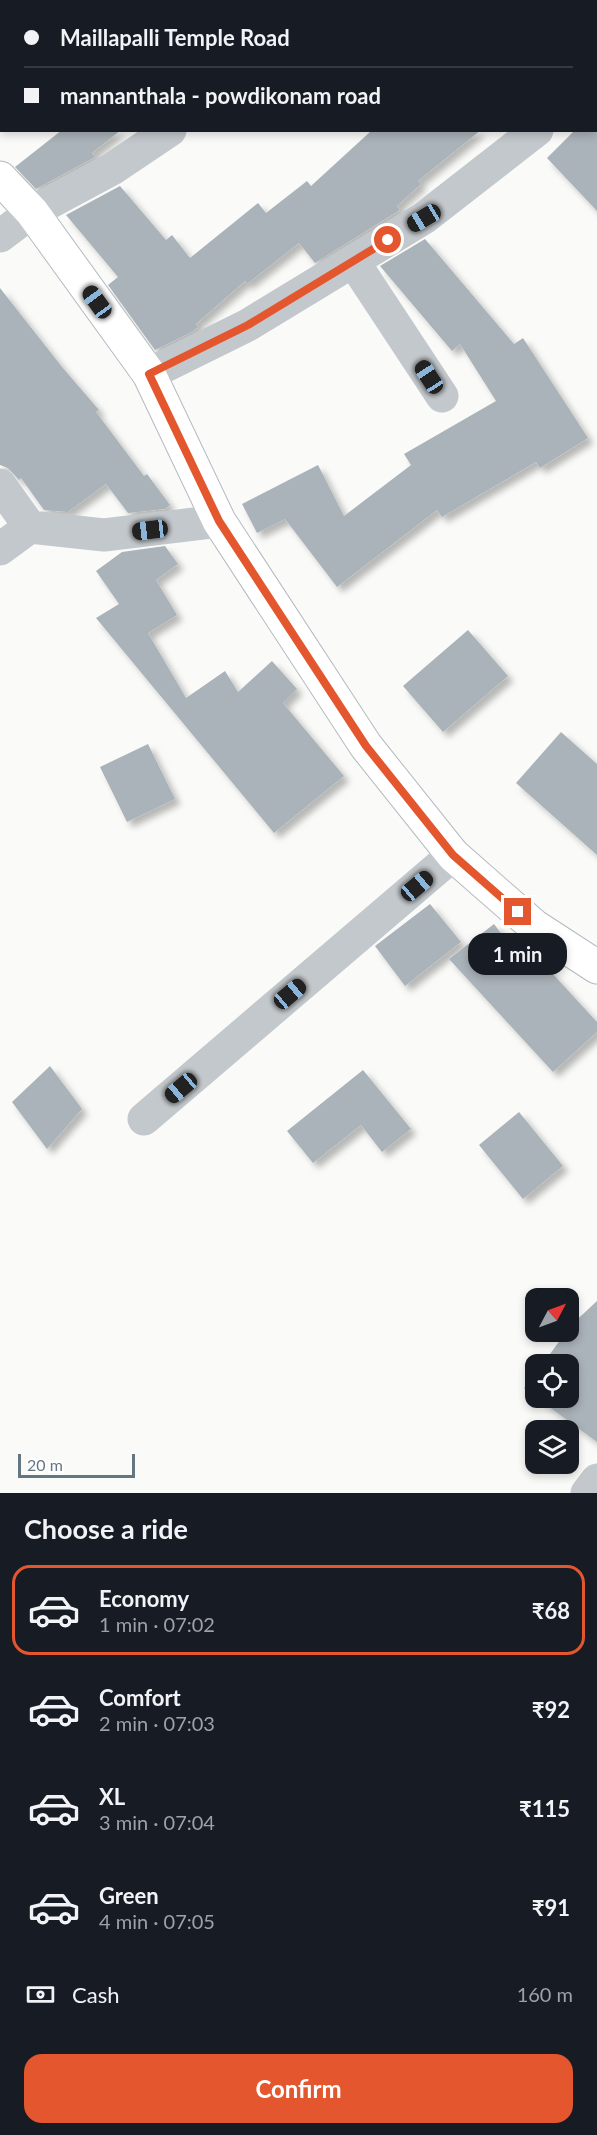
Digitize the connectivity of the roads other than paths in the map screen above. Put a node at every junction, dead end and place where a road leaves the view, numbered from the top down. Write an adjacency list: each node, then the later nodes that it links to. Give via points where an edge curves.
1 (167, 132): 4 (street, via 112,169)
2 (534, 132): 6 (street, via 424,218)
3 (0, 178): 4 (main road)
4 (32, 212): 5 (street); 7 (main road)
5 (0, 236)
6 (352, 261): 7 (street, via 248,325); 8 (street)
7 (149, 374): 10 (main road)
8 (442, 396)
9 (0, 485): 11 (street)
10 (219, 521): 11 (street, via 104,536); 13 (main road, via 366,746)
11 (30, 527): 12 (street)
12 (0, 549)
13 (453, 855): 14 (main road, via 534,926); 15 (street)
14 (597, 967)
15 (144, 1119)
16 (597, 1480): 17 (street)
17 (587, 1493)

